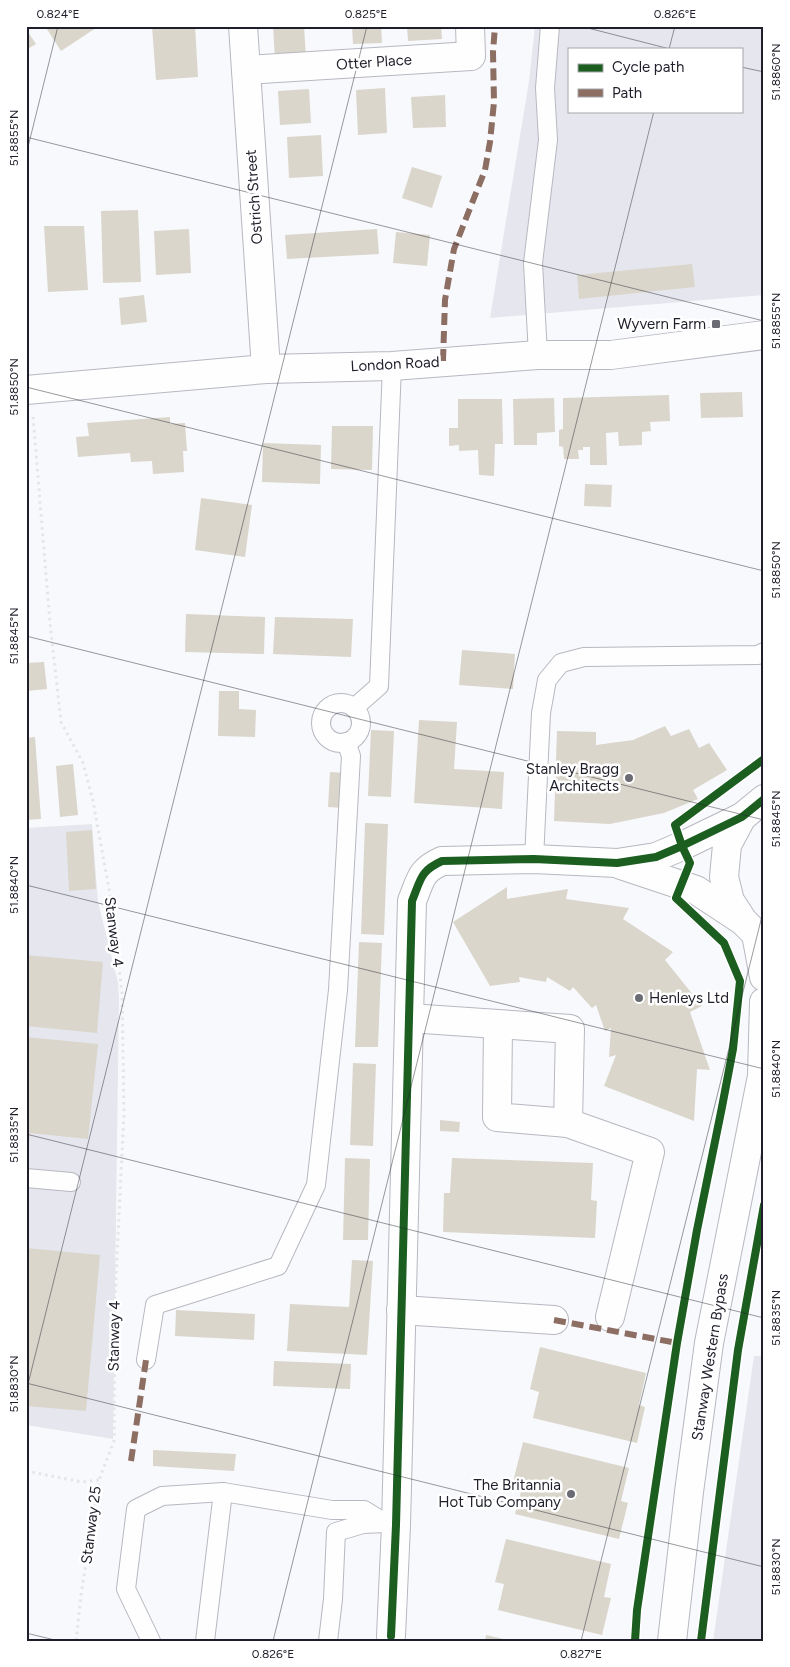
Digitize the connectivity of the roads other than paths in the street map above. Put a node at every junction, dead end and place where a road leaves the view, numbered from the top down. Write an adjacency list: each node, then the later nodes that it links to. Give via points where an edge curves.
1 (243, 26): 4 (street, Ostrich Street)
2 (470, 26): 4 (street, Otter Place, via 472,56)
3 (550, 26): 6 (lane, via 545,88 548,140 533,263)
4 (246, 70): 8 (street, Ostrich Street)
5 (764, 334): 6 (street, London Road, via 611,355)
6 (538, 355): 7 (street, London Road)
7 (392, 366): 8 (street, London Road); 11 (lane, via 379,686)
8 (266, 369): 9 (street, London Road)
9 (28, 390)
10 (762, 655): 14 (lane, via 584,657 561,663 547,680 540,713)
11 (354, 708): 12 (lane, via 359,714 360,728); 12 (lane, via 337,703 322,716 321,725 326,736 338,743)
12 (346, 742): 28 (lane, via 351,756 338,990 316,1184 278,1266 156,1305)
13 (758, 803): 15 (street, via 682,846 656,856); 16 (street, via 727,845 724,877 730,901)
14 (534, 858): 15 (street); 19 (street, via 442,861 422,874 412,901)
15 (618, 864): 16 (street, via 696,890)
16 (754, 931): 17 (street)
17 (764, 977)
18 (764, 1002): 21 (street, Stanway Western Bypass)
19 (409, 1018): 20 (street); 25 (street)
20 (498, 1024): 22 (street, via 497,1117); 22 (street, via 570,1030)
21 (763, 1075): 35 (street, Stanway Western Bypass, via 709,1343)
22 (568, 1123): 26 (street, via 650,1152)
23 (26, 1178): 24 (lane)
24 (71, 1182)
25 (401, 1310): 27 (street); 30 (street)
26 (610, 1317)
27 (554, 1320)
28 (146, 1360)
29 (223, 1492): 30 (lane, via 332,1510 364,1510); 32 (lane, via 162,1496 136,1509 126,1589); 33 (lane)
30 (391, 1524): 31 (street); 34 (lane, via 363,1524 336,1532)
31 (391, 1636)
32 (151, 1641)
33 (205, 1641)
34 (328, 1641)
35 (672, 1641)

